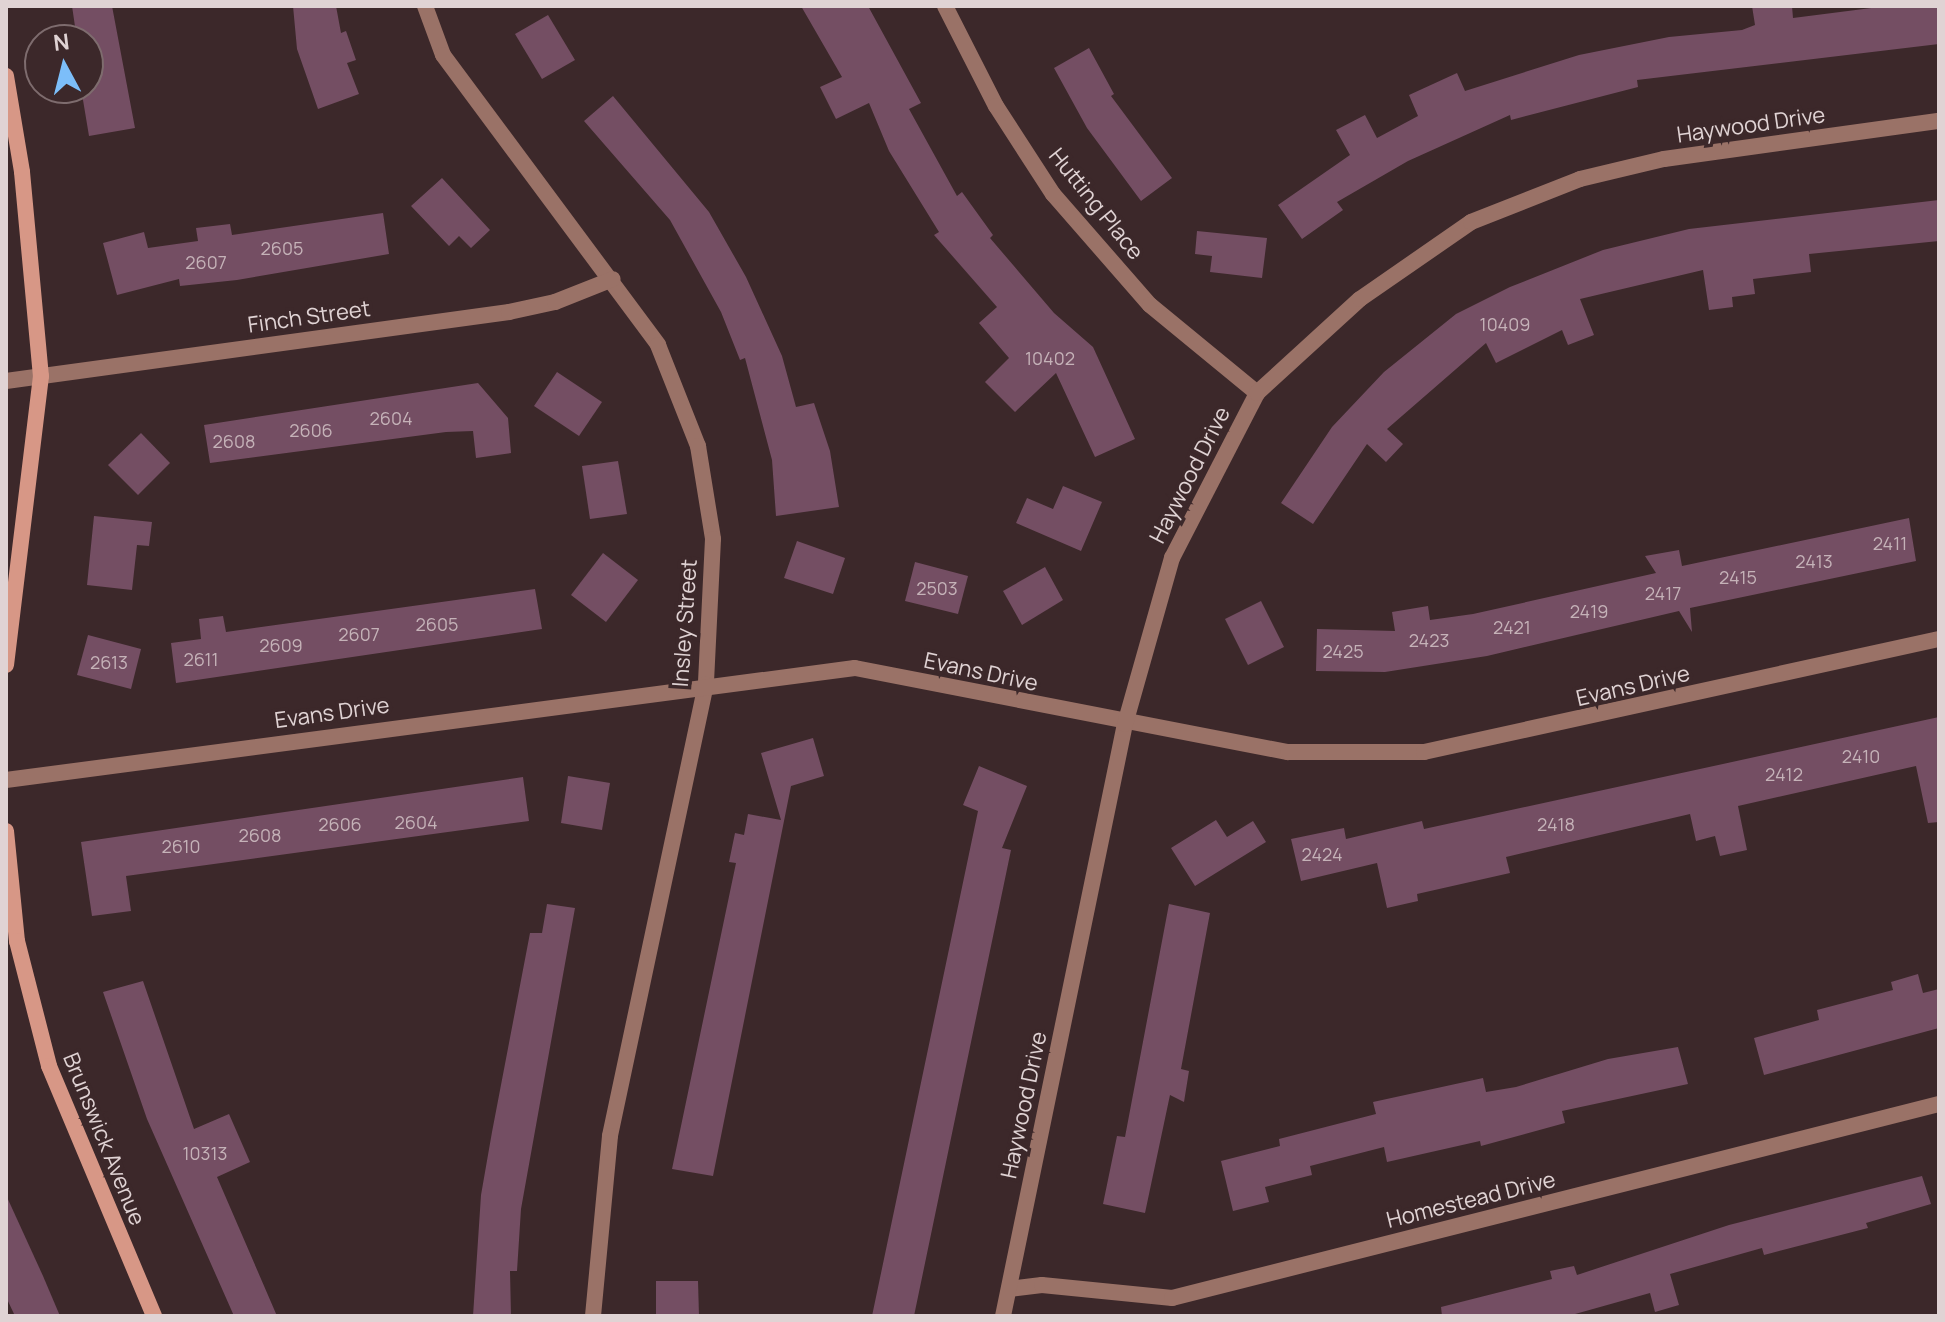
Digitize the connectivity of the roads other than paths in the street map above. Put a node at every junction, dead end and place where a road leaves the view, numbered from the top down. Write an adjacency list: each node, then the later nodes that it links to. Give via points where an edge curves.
1 (425, 6): 5 (street, Insley Street, via 443,55)
2 (945, 6): 8 (street, Hutting Place, via 996,106 1053,194 1150,305)
3 (6, 76): 6 (street, via 22,172)
4 (1939, 121): 8 (street, Haywood Drive, via 1664,159 1580,179 1471,222 1360,299)
5 (613, 279): 6 (street, Finch Street, via 568,298 509,312); 11 (street, Insley Street, via 658,345 698,446 713,539)
6 (41, 376): 7 (street, Finch Street); 10 (street)
7 (6, 381)
8 (1257, 393): 12 (street, Haywood Drive, via 1172,558)
9 (1939, 639): 12 (street, Evans Drive, via 1424,752 1288,752)
10 (6, 665)
11 (706, 684): 12 (street, Evans Drive, via 855,668); 13 (street, Evans Drive); 18 (street, Insley Street, via 610,1136)
12 (1125, 724): 16 (street, Haywood Drive)
13 (6, 780)
14 (6, 831): 17 (street, Brunswick Avenue, via 17,941 49,1066)
15 (1939, 1104): 16 (street, Homestead Drive, via 1172,1298 1042,1285)
16 (1009, 1289): 19 (street, Haywood Drive)
17 (154, 1316)
18 (593, 1316)
19 (1003, 1316)

